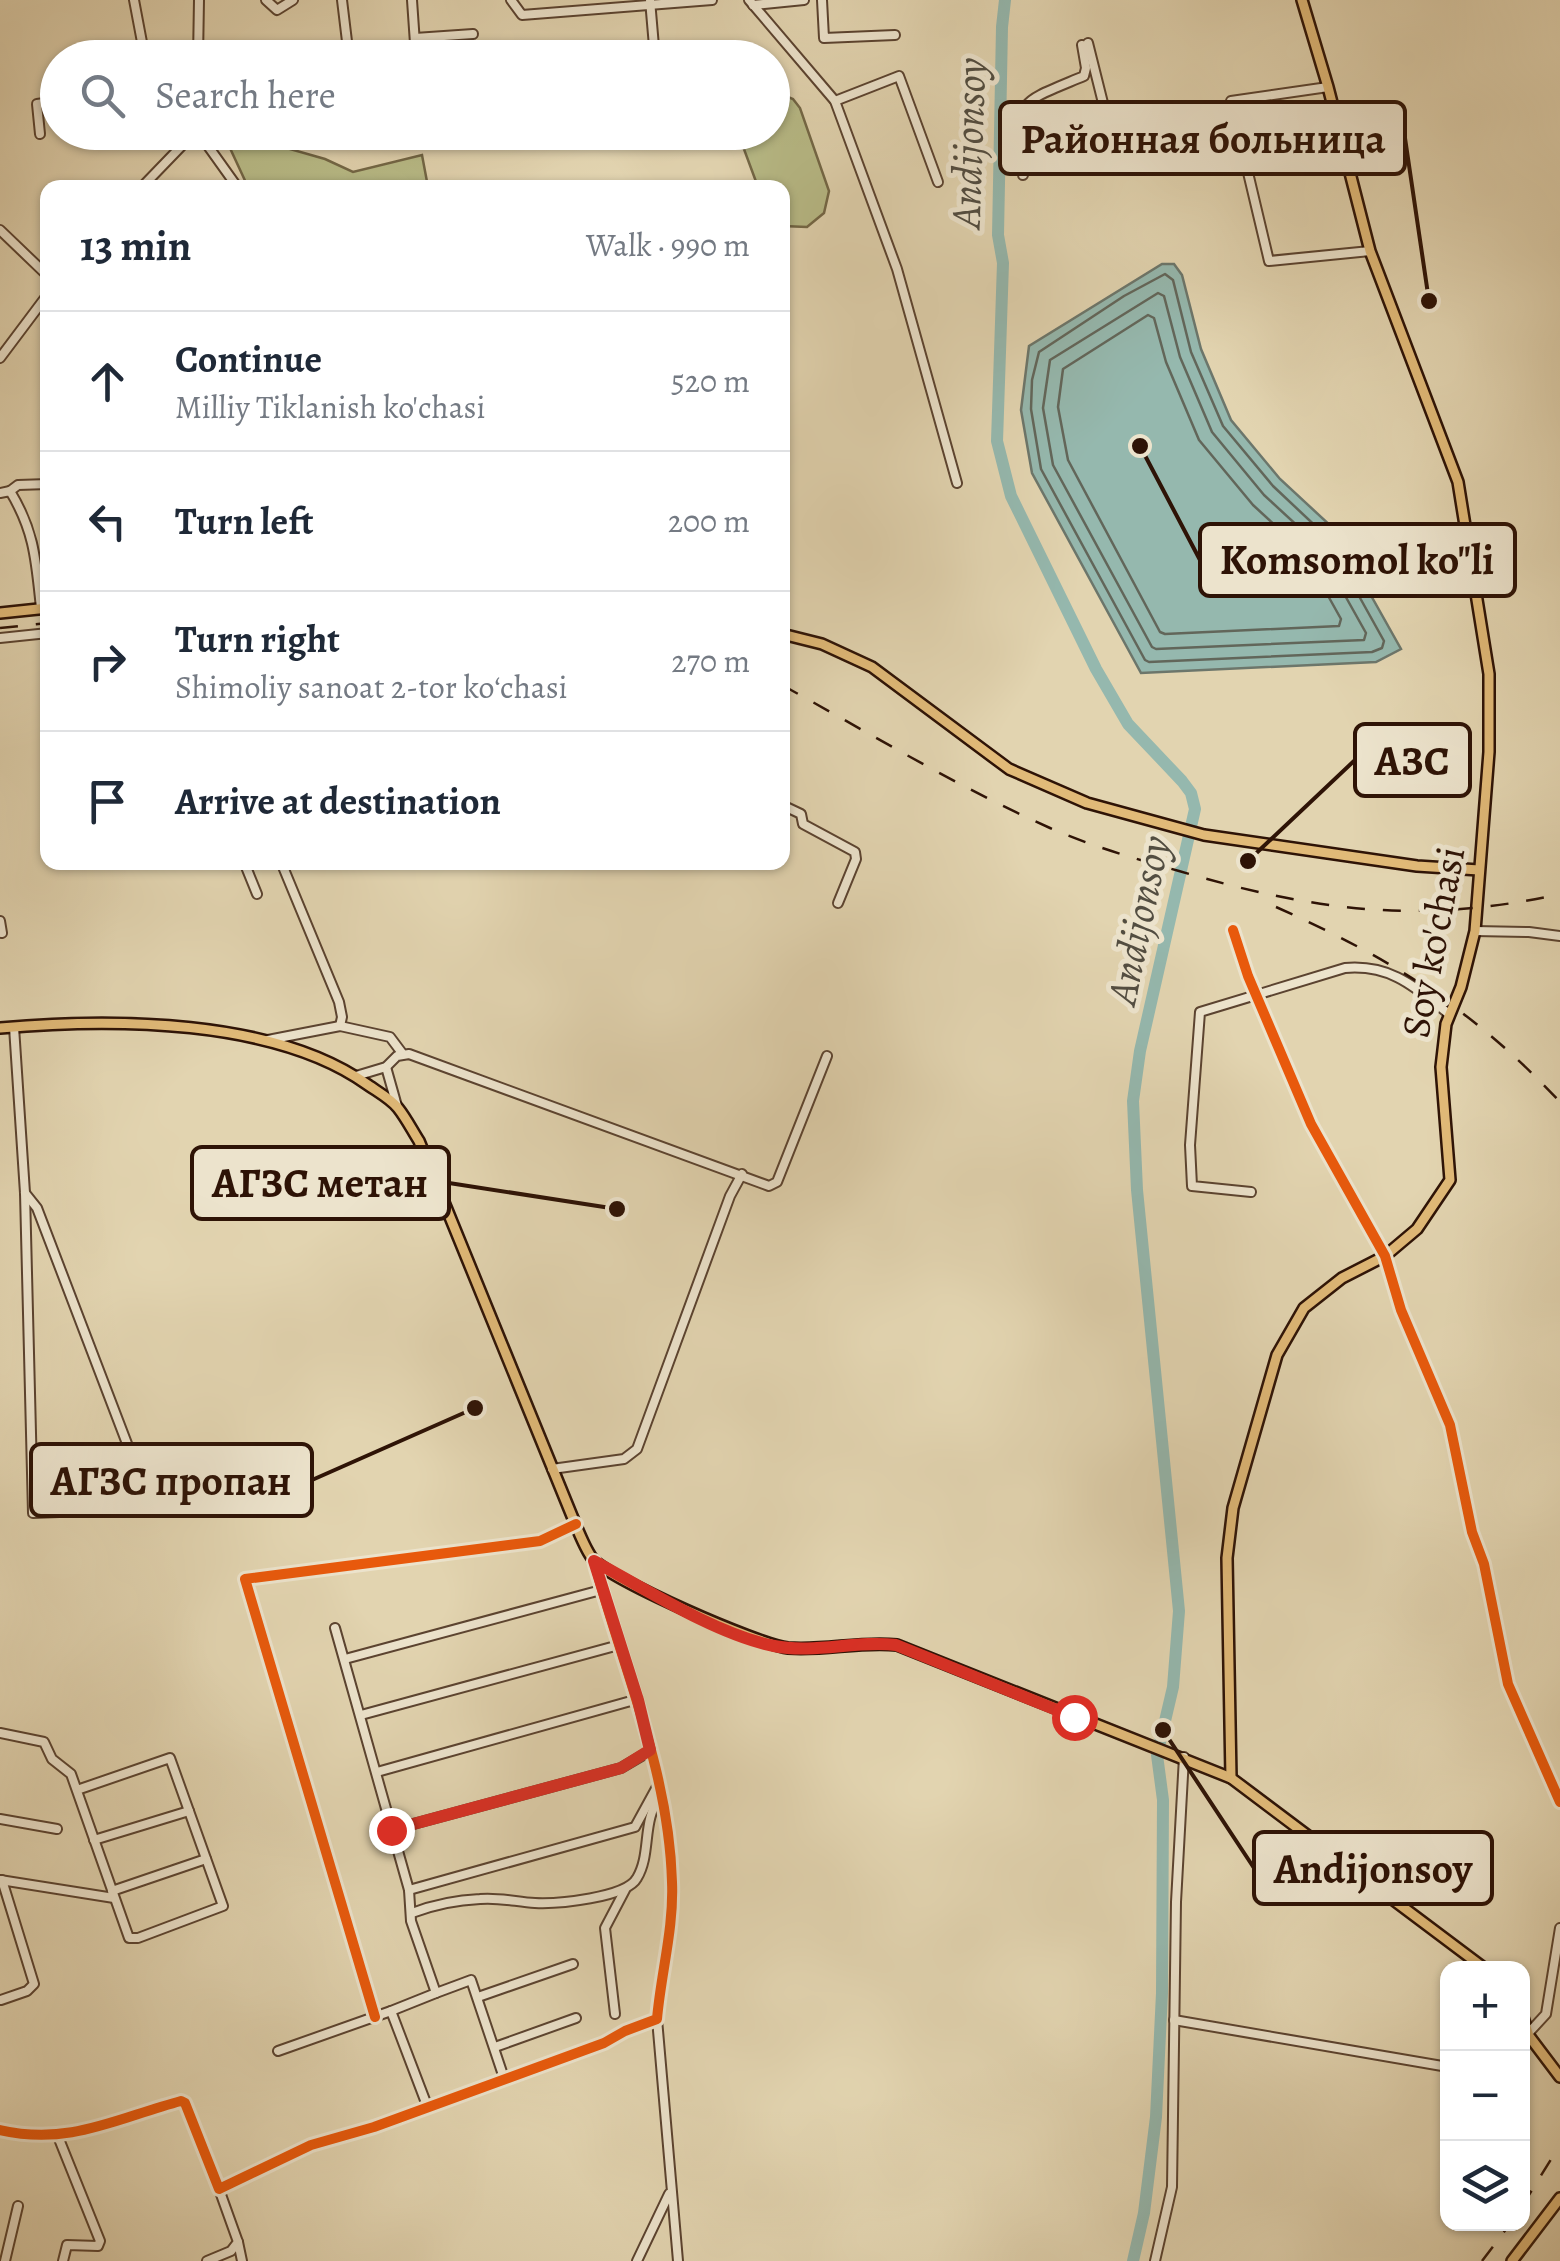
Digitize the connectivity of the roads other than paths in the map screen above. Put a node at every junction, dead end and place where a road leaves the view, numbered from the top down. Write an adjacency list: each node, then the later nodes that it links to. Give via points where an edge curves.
1 (134, 0): 17 (street)
2 (200, 0): 18 (street)
3 (266, 0): 4 (street, via 277,10)
4 (294, 0)
5 (342, 0): 19 (street)
6 (412, 0): 16 (street)
7 (511, 0): 12 (street, via 522,14)
8 (712, 0): 12 (street)
9 (804, 0): 13 (street)
10 (822, 0): 15 (street, via 824,38)
11 (1302, 0): 23 (main road, Soy ko'chasi)
12 (650, 2): 20 (street)
13 (750, 2): 21 (street)
14 (473, 34): 16 (street)
15 (895, 35)
16 (414, 38)
17 (142, 40)
18 (199, 40)
19 (347, 40)
20 (653, 40)
21 (783, 40)
22 (790, 48): 24 (street)
23 (1328, 87): 35 (main road, Soy ko'chasi); 35 (street, via 1230,101 1269,261)
24 (835, 100): 33 (street, via 898,76); 39 (street, via 896,269)
25 (40, 104): 27 (street)
26 (1109, 127): 30 (street, via 1085,44 1084,76 1028,99 1020,111)
27 (40, 134)
28 (178, 150): 31 (street)
29 (210, 150): 32 (street)
30 (1023, 175)
31 (149, 180)
32 (232, 180)
33 (938, 182)
34 (0, 230): 36 (street)
35 (1370, 250): 53 (main road, Soy ko'chasi, via 1463,502 1489,674)
36 (40, 268)
37 (40, 305): 38 (street)
38 (0, 358)
39 (957, 483)
40 (40, 484): 41 (street)
41 (5, 492): 42 (street, via 26,518)
42 (34, 546): 43 (street); 44 (street)
43 (40, 546)
44 (40, 583)
45 (40, 608): 46 (main road)
46 (0, 612)
47 (40, 633): 49 (street)
48 (790, 636): 53 (main road, via 872,666 1010,769 1054,791 1204,835)
49 (0, 638)
50 (790, 808): 55 (street, via 802,814 803,824 855,852)
51 (247, 870): 54 (street)
52 (284, 870): 63 (street, via 339,1002)
53 (1479, 870): 58 (main road, Soy ko'chasi)
54 (257, 894)
55 (838, 903)
56 (0, 921): 59 (street)
57 (1233, 930): 61 (street)
58 (1475, 932): 60 (street); 62 (main road, Soy ko'chasi)
59 (2, 933)
60 (1560, 936)
61 (1256, 996): 62 (street, via 1363,966 1413,985); 73 (street, via 1200,1012 1190,1145 1194,1189); 75 (street, via 1310,1124)
62 (1448, 1014): 75 (main road, Soy ko'chasi, via 1441,1067 1450,1180 1417,1229)
63 (340, 1026): 66 (street); 67 (street, via 390,1037)
64 (14, 1027): 65 (main road); 66 (main road, via 131,1023); 74 (street)
65 (0, 1028)
66 (268, 1040): 70 (main road)
67 (402, 1053): 69 (street); 72 (street)
68 (827, 1056): 72 (street, via 777,1182 769,1186)
69 (386, 1067): 70 (street); 71 (street)
70 (356, 1076): 71 (main road)
71 (398, 1107): 76 (main road, via 419,1141)
72 (742, 1174): 76 (street, via 637,1449 624,1459)
73 (1251, 1192)
74 (26, 1193): 78 (street); 78 (street, via 33,1512)
75 (1385, 1256): 91 (main road, Soy ko'chasi, via 1322,1292 1289,1329 1243,1468 1226,1558); 95 (street, via 1450,1425 1508,1684)
76 (552, 1469): 79 (main road)
77 (218, 1506): 78 (street)
78 (152, 1509)
79 (576, 1524): 80 (main road); 115 (street, via 540,1541 245,1579)
80 (594, 1561): 81 (street); 89 (main road, via 721,1628 772,1646 896,1645)
81 (602, 1590): 83 (street); 84 (street)
82 (335, 1628): 84 (street)
83 (619, 1645): 85 (street); 86 (street)
84 (345, 1659): 86 (street)
85 (638, 1700): 88 (street); 90 (street)
86 (361, 1715): 90 (street)
87 (0, 1733): 93 (street, via 44,1742)
88 (650, 1750): 92 (street); 99 (street, via 621,1768)
89 (1180, 1756): 91 (main road); 118 (street)
90 (377, 1772): 99 (street)
91 (1231, 1778): 108 (main road)
92 (658, 1786): 94 (street); 103 (street, via 635,1827)
93 (77, 1790): 96 (street, via 170,1758); 100 (street)
94 (660, 1796): 104 (street, via 637,1879); 117 (street, via 672,1915)
95 (1560, 1802)
96 (190, 1811): 100 (street); 101 (street)
97 (0, 1819): 98 (street)
98 (57, 1829)
99 (391, 1830): 103 (street)
100 (94, 1840): 105 (street)
101 (206, 1858): 105 (street); 105 (street, via 223,1906 134,1940)
102 (1, 1880): 105 (street); 112 (street, via 34,1984)
103 (409, 1890): 106 (street)
104 (624, 1890): 106 (street, via 538,1904 483,1898); 114 (street, via 605,1928)
105 (113, 1895)
106 (412, 1913): 110 (street)
107 (1560, 1928): 119 (street, via 1546,2014)
108 (1475, 1961)
109 (573, 1964): 111 (street)
110 (436, 1993): 111 (street, via 472,1980); 113 (street)
111 (478, 1998): 121 (street)
112 (1, 2000)
113 (391, 2011): 115 (street); 126 (street)
114 (615, 2014)
115 (375, 2017): 122 (street)
116 (576, 2018): 121 (street)
117 (657, 2019): 125 (street); 130 (street)
118 (1174, 2020): 123 (street); 140 (street, via 1172,2187)
119 (1530, 2033)
120 (1530, 2043): 124 (main road)
121 (494, 2048): 125 (street)
122 (278, 2051)
123 (1440, 2066)
124 (1560, 2077)
125 (504, 2078): 126 (street)
126 (428, 2108): 129 (street, via 311,2145)
127 (0, 2130): 128 (street)
128 (56, 2134): 129 (street, via 185,2103); 135 (street, via 100,2242 69,2244)
129 (219, 2190): 133 (street)
130 (670, 2190): 138 (street); 139 (street)
131 (1560, 2198): 141 (main road)
132 (18, 2206): 134 (street)
133 (238, 2242): 136 (street); 137 (street)
134 (5, 2261)
135 (63, 2261)
136 (207, 2261)
137 (242, 2261)
138 (637, 2261)
139 (678, 2261)
140 (1155, 2261)
141 (1512, 2261)

